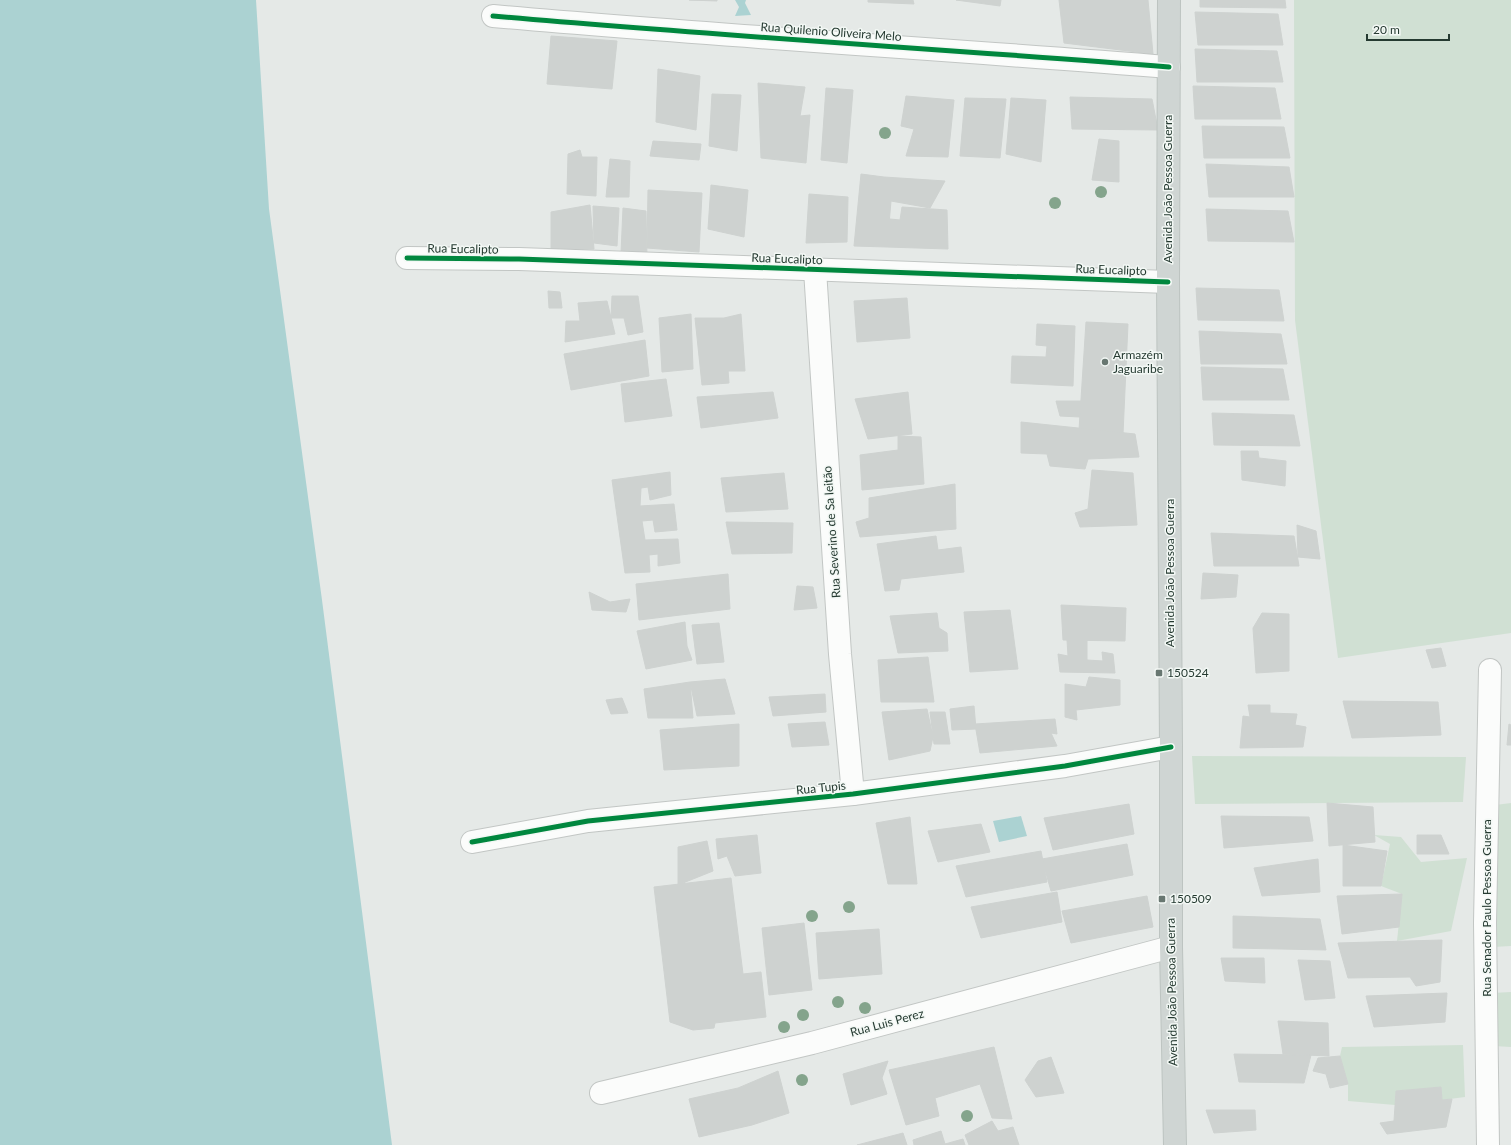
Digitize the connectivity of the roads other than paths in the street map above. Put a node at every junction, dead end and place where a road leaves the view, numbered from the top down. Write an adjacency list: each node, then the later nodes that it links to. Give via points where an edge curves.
1 (1168, 0): 3 (main road, Avenida João Pessoa Guerra)
2 (493, 16): 3 (street, Rua Quilenio Oliveira Melo)
3 (1169, 67): 6 (main road, Avenida João Pessoa Guerra)
4 (407, 258): 5 (street, Rua Eucalipto, via 519,259)
5 (815, 270): 6 (street, Rua Eucalipto); 9 (street, Rua Severino de Sa leitão, via 840,646)
6 (1168, 282): 8 (main road, Avenida João Pessoa Guerra)
7 (1490, 670): 14 (street, Rua Senador Paulo Pessoa Guerra, via 1485,923)
8 (1171, 747): 9 (street, Rua Tupis, via 1065,766); 11 (main road, Avenida João Pessoa Guerra)
9 (854, 794): 10 (street, Rua Tupis, via 588,821)
10 (472, 842)
11 (1171, 947): 12 (street, Rua Luis Perez, via 812,1042); 13 (main road, Avenida João Pessoa Guerra)
12 (602, 1093)
13 (1175, 1145)
14 (1488, 1145)

